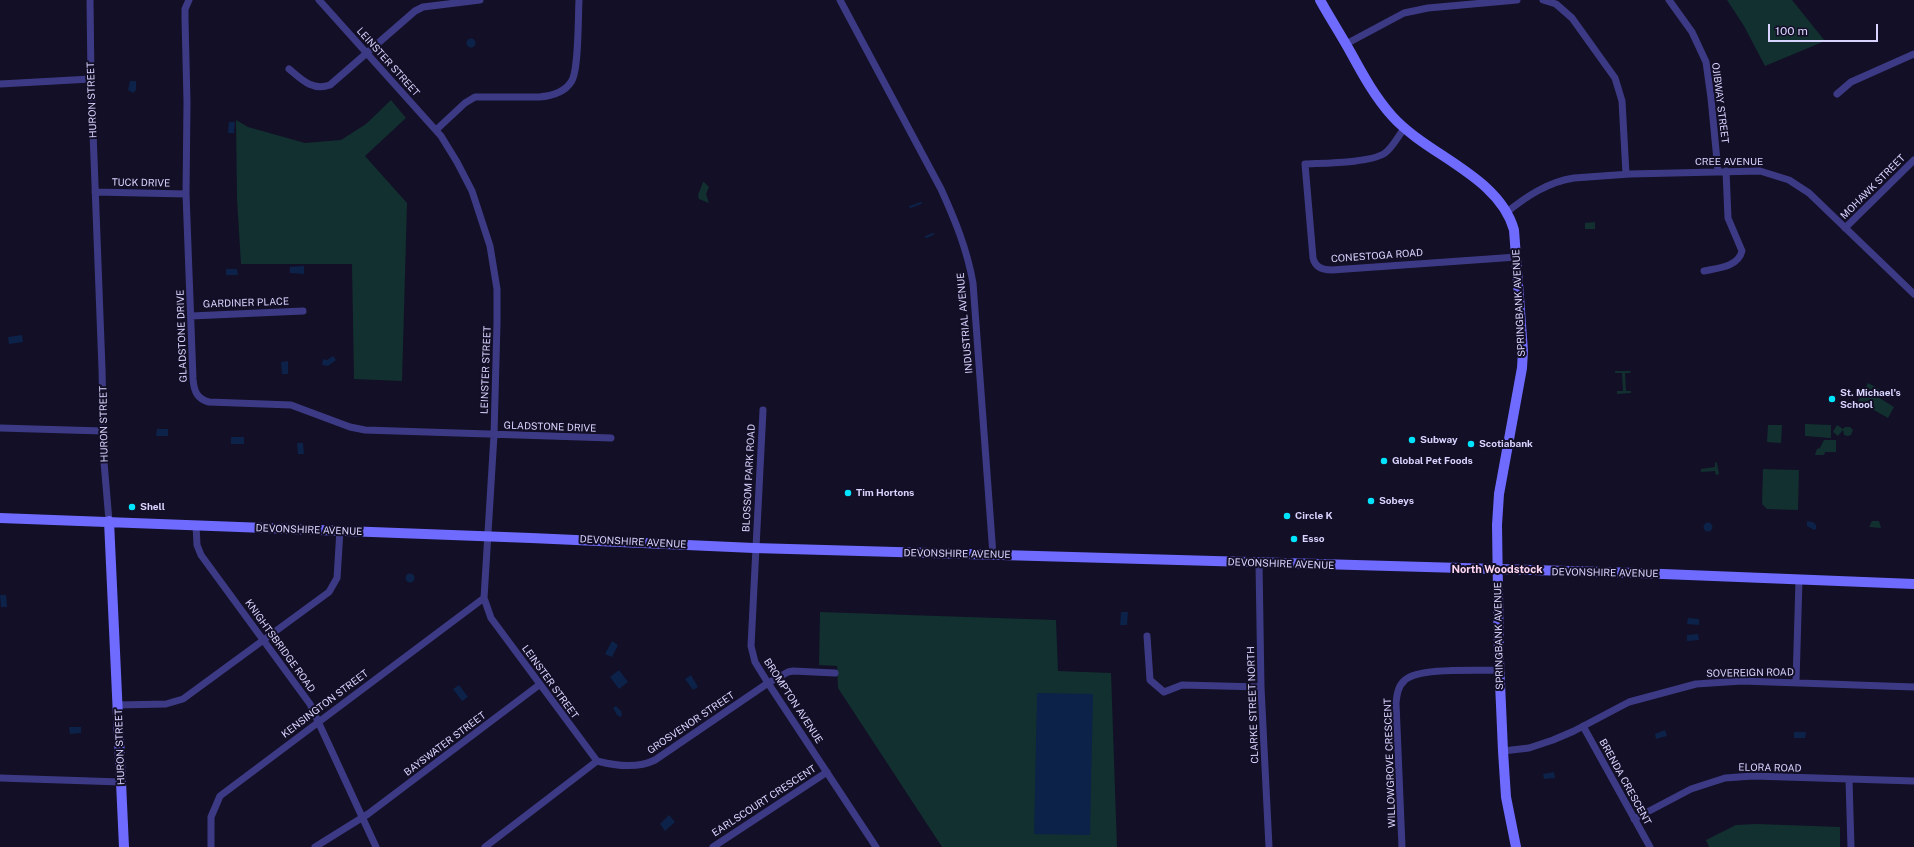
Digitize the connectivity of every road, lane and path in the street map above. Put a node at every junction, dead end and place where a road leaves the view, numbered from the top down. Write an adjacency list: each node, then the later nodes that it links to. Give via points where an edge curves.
1 (90, 0): 15 (street, HURON STREET)
2 (189, 0): 25 (street, GLADSTONE DRIVE, via 185,9)
3 (319, 0): 12 (street, LEINSTER STREET)
4 (480, 0): 12 (street, via 418,9)
5 (579, 0): 19 (street, via 576,67 573,81 566,89 539,97 475,97)
6 (840, 0): 44 (street, INDUSTRIAL AVENUE, via 941,189 968,258 973,282)
7 (1320, 0): 11 (main road, SPRINGBANK AVENUE)
8 (1517, 0): 11 (street, via 1428,8 1404,13)
9 (1543, 0): 23 (street, via 1556,4 1568,14 1615,78 1622,103)
10 (1669, 0): 21 (street, OJIBWAY STREET, via 1692,32 1706,62)
11 (1346, 44): 18 (main road, SPRINGBANK AVENUE, via 1380,102)
12 (367, 52): 14 (street, via 337,81 324,87 312,86); 19 (street, LEINSTER STREET)
13 (1914, 54): 17 (street, via 1851,82)
14 (289, 69)
15 (91, 79): 16 (street); 24 (street, HURON STREET)
16 (0, 84)
17 (1837, 94)
18 (1404, 129): 26 (main road, SPRINGBANK AVENUE, via 1482,184); 28 (street, CONESTOGA ROAD, via 1390,148 1380,156 1305,164 1313,260 1321,268 1332,270)
19 (436, 130): 36 (street, LEINSTER STREET, via 472,191 492,254 498,323)
20 (1914, 160): 27 (street, MOHAWK STREET)
21 (1718, 171): 22 (street, CREE AVENUE); 23 (street, CREE AVENUE)
22 (1726, 171): 27 (street, CREE AVENUE, via 1760,171 1789,180 1809,193); 29 (street, via 1728,218 1741,246 1741,253 1738,260 1724,267)
23 (1626, 174): 26 (street, CREE AVENUE, via 1574,178 1553,183 1534,192)
24 (95, 192): 25 (street, TUCK DRIVE); 35 (street, HURON STREET)
25 (186, 194): 32 (street, GLADSTONE DRIVE)
26 (1507, 212): 28 (main road, SPRINGBANK AVENUE, via 1514,230)
27 (1845, 228): 30 (street, CREE AVENUE)
28 (1517, 257): 46 (main road, SPRINGBANK AVENUE, via 1523,337 1522,368 1499,494)
29 (1704, 271)
30 (1914, 294)
31 (303, 311): 32 (street, GARDINER PLACE)
32 (191, 316): 36 (street, GLADSTONE DRIVE, via 194,388 195,393 204,401 291,405 365,430)
33 (763, 410): 43 (street, BLOSSOM PARK ROAD)
34 (0, 428): 35 (street)
35 (103, 431): 39 (street, HURON STREET)
36 (494, 435): 37 (street, GLADSTONE DRIVE); 42 (street, LEINSTER STREET)
37 (611, 438)
38 (0, 518): 39 (main road, DEVONSHIRE AVENUE)
39 (109, 522): 40 (main road, DEVONSHIRE AVENUE); 59 (main road, HURON STREET)
40 (196, 525): 41 (main road, DEVONSHIRE AVENUE); 51 (street, KNIGHTSBRIDGE ROAD, via 197,545 201,555)
41 (340, 530): 42 (main road, DEVONSHIRE AVENUE); 51 (street, via 339,570 334,585 329,592)
42 (488, 536): 43 (main road, DEVONSHIRE AVENUE); 49 (street, LEINSTER STREET)
43 (754, 548): 44 (main road, DEVONSHIRE AVENUE); 55 (street, BROMPTON AVENUE, via 751,646 755,662)
44 (993, 555): 45 (main road, DEVONSHIRE AVENUE)
45 (1259, 563): 46 (main road, DEVONSHIRE AVENUE); 57 (street, CLARKE STREET NORTH)
46 (1497, 570): 47 (main road, DEVONSHIRE AVENUE); 52 (main road, SPRINGBANK AVENUE)
47 (1799, 580): 48 (main road, DEVONSHIRE AVENUE); 54 (street)
48 (1914, 584)
49 (484, 598): 56 (street, LEINSTER STREET, via 491,618); 60 (street, KENSINGTON STREET)
50 (1148, 636): 57 (street, via 1150,680 1164,692 1182,685)
51 (264, 640): 59 (street, via 183,699 166,704); 60 (street, KNIGHTSBRIDGE ROAD, via 302,691)
52 (1499, 670): 62 (main road, SPRINGBANK AVENUE); 79 (street, WILLOWGROVE CRESCENT, via 1421,673 1399,686 1396,703)
53 (835, 673): 55 (street, GROSVENOR STREET, via 788,672)
54 (1796, 682): 58 (street, SOVEREIGN ROAD); 61 (street, SOVEREIGN ROAD, via 1719,682 1685,686 1629,702)
55 (768, 683): 63 (street, GROSVENOR STREET, via 652,762 632,766); 64 (street, BROMPTON AVENUE)
56 (539, 685): 63 (street, LEINSTER STREET); 69 (street, BAYSWATER STREET)
57 (1261, 687): 78 (street, CLARKE STREET NORTH)
58 (1914, 687)
59 (118, 705): 68 (main road, HURON STREET)
60 (319, 722): 69 (street, KNIGHTSBRIDGE ROAD); 72 (street, KENSINGTON STREET, via 220,796 211,817)
61 (1583, 726): 62 (street, SOVEREIGN ROAD, via 1530,748); 70 (street, BRENDA CRESCENT)
62 (1502, 751): 80 (main road, SPRINGBANK AVENUE, via 1506,797)
63 (597, 761): 75 (street)
64 (827, 772): 76 (street, EARLSCOURT CRESCENT); 77 (street, BROMPTON AVENUE)
65 (0, 778): 68 (street)
66 (1848, 780): 67 (street, ELORA ROAD); 70 (street, ELORA ROAD, via 1753,776 1716,780 1691,788); 82 (street)
67 (1914, 781)
68 (121, 782): 71 (main road, HURON STREET)
69 (362, 818): 73 (street); 74 (street, KNIGHTSBRIDGE ROAD)
70 (1634, 819): 81 (street, BRENDA CRESCENT)
71 (124, 847)
72 (211, 847)
73 (315, 847)
74 (376, 847)
75 (485, 847)
76 (712, 847)
77 (876, 847)
78 (1269, 847)
79 (1402, 847)
80 (1516, 847)
81 (1650, 847)
82 (1851, 847)

